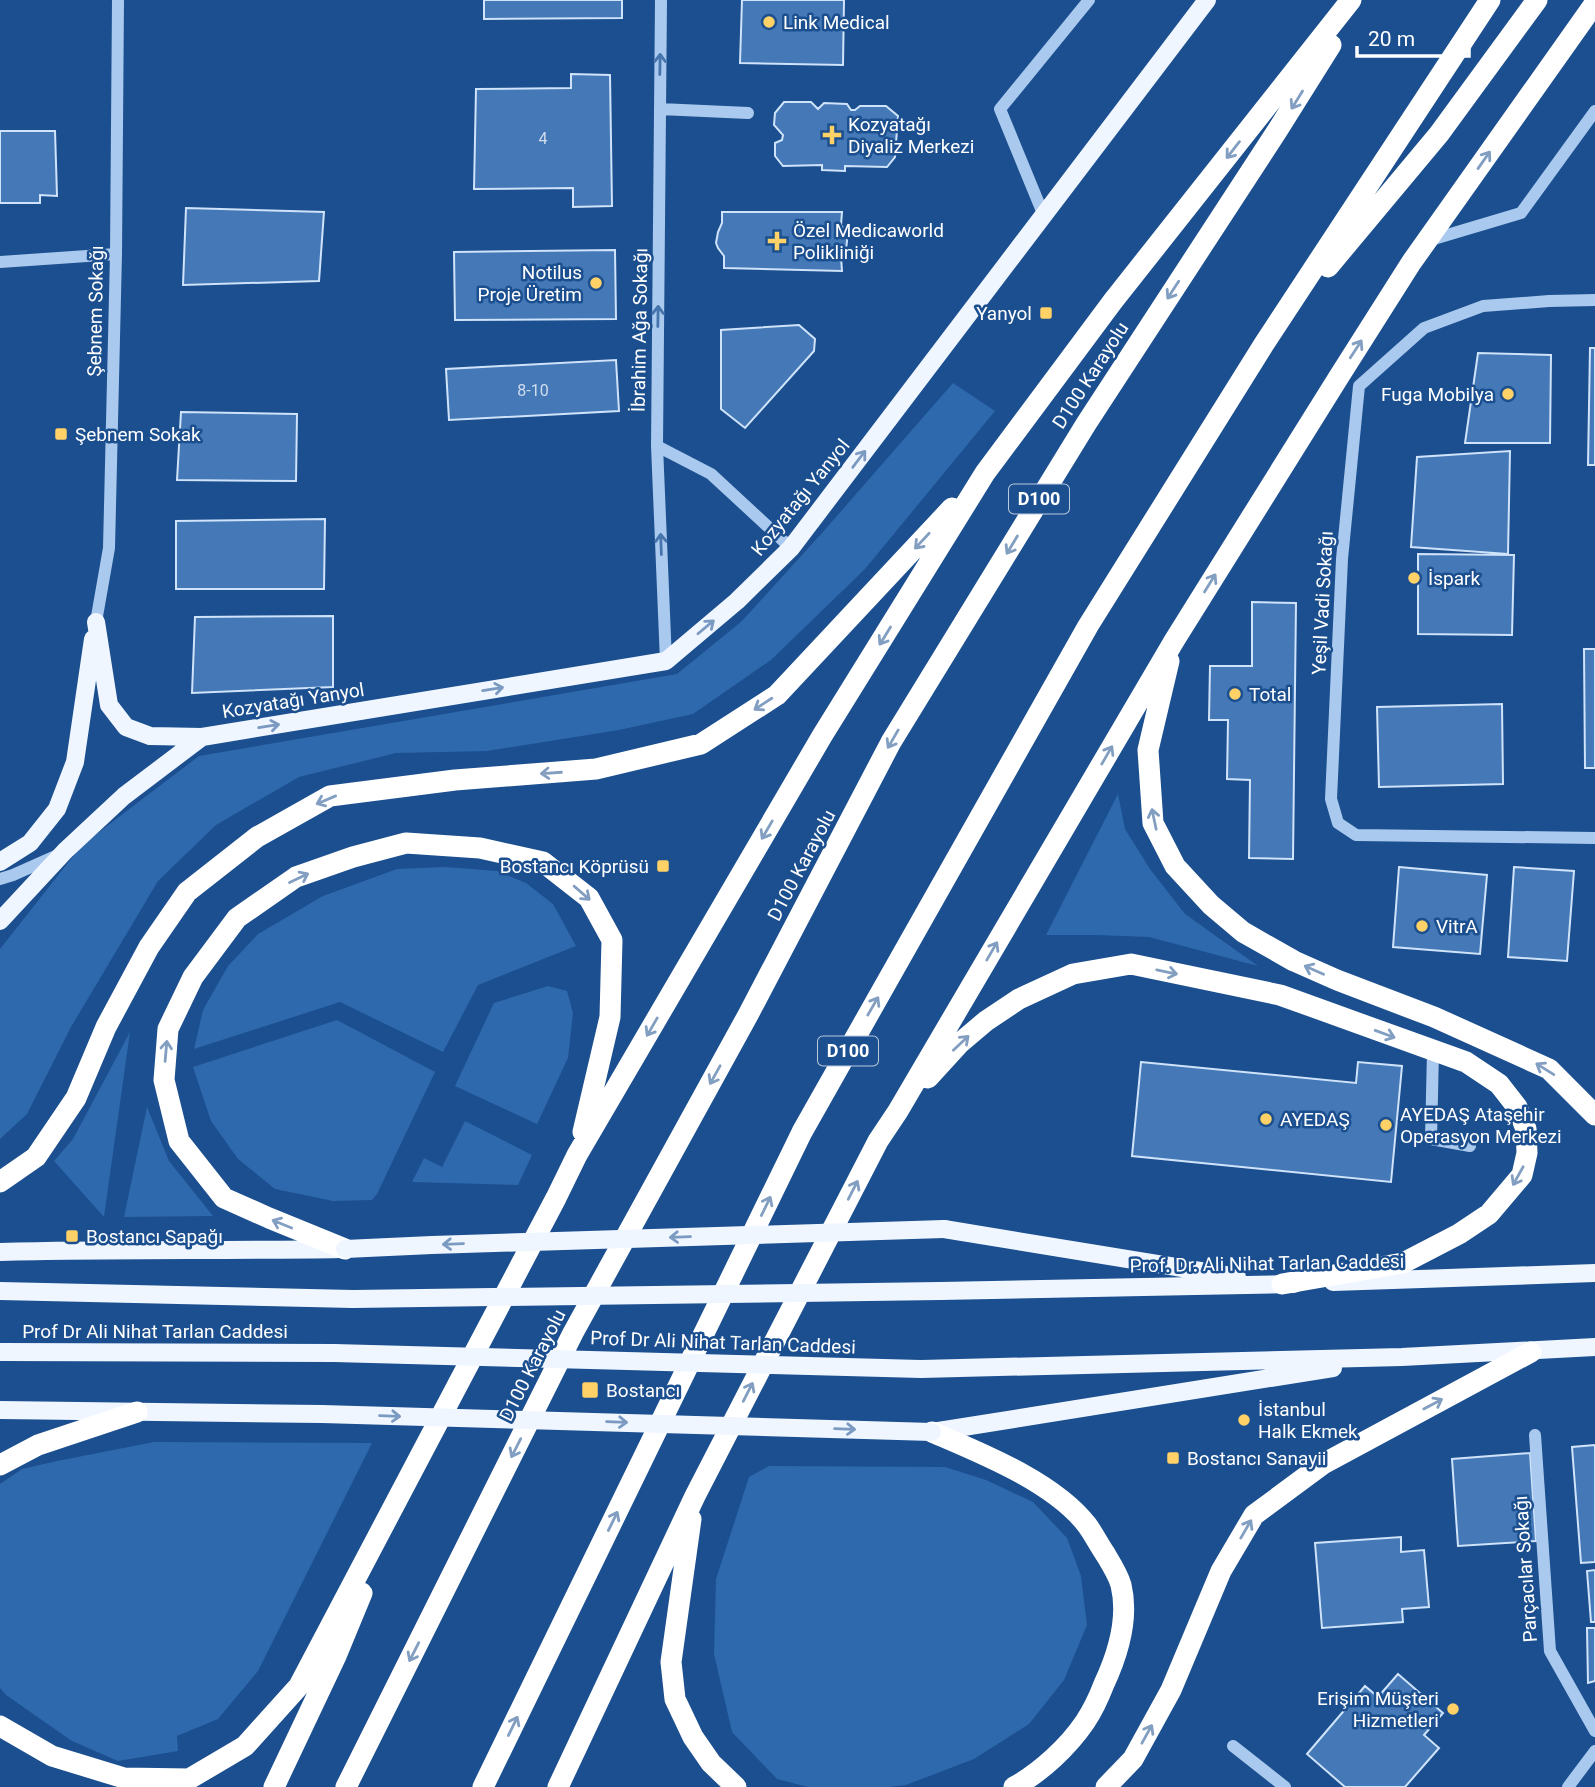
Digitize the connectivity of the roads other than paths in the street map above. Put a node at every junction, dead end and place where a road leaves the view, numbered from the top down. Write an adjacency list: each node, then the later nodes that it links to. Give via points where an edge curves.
1 (118, 0): 15 (street, Şebnem Sokağı)
2 (661, 0): 10 (street, İbrahim Ağa Sokağı, one-way to 2)
3 (1089, 0): 13 (street, via 1000,109)
4 (1207, 0): 13 (main road, Kozyatağı Yanyol)
5 (1351, 0): 22 (highway, one-way to 22)
6 (1359, 0): 60 (highway, D100 Karayolu / D100, one-way to 60, via 1086,424 891,742 573,1333)
7 (1490, 0): 18 (highway, D100)
8 (1537, 0): 18 (highway, via 1439,134)
9 (1594, 8): 14 (highway, one-way to 9)
10 (660, 109): 12 (street); 21 (street, İbrahim Ağa Sokağı, one-way to 10)
11 (1595, 111): 14 (street, via 1521,213)
12 (748, 113)
13 (1044, 216): 23 (main road, Kozyatağı Yanyol, one-way to 13)
14 (1427, 241): 19 (highway, one-way to 14)
15 (116, 254): 16 (street); 24 (street, Şebnem Sokağı, via 108,548)
16 (0, 262)
17 (1595, 300): 20 (street, via 1483,306 1424,328)
18 (1264, 344): 61 (highway, D100, one-way to 18, via 802,1132 1088,626)
19 (1340, 375): 20 (street); 25 (highway, one-way to 19)
20 (1359, 386): 28 (street, Yeşil Vadi Sokağı, via 1342,559 1331,799 1338,823 1356,835)
21 (657, 446): 23 (street, via 711,474); 26 (street, İbrahim Ağa Sokağı, one-way to 21)
22 (985, 473): 37 (highway, one-way to 37, via 822,736); 38 (highway, one-way to 38, via 777,695 701,744 596,769 330,796 257,837 187,892 143,958 106,1027 76,1098 36,1157)
23 (791, 548): 26 (main road, Kozyatağı Yanyol, one-way to 23)
24 (96, 622): 27 (main road, Kozyatağı Yanyol, via 109,705 126,727 150,736); 30 (main road, via 75,762 57,808 30,843)
25 (1174, 641): 34 (highway, one-way to 25); 35 (highway, one-way to 25, via 1549,1069 1434,1017 1336,980 1243,932 1210,905 1175,866 1153,822 1148,750)
26 (666, 661): 27 (main road, Kozyatağı Yanyol, one-way to 26)
27 (202, 737): 29 (main road, via 124,796)
28 (1595, 838)
29 (65, 851): 31 (street); 32 (main road)
30 (0, 862)
31 (0, 879)
32 (0, 921)
33 (1433, 1051): 34 (highway, one-way to 33, via 960,1043 1019,999 1073,974 1131,964 1280,995); 36 (street, via 1431,1139); 42 (highway, one-way to 42, via 1466,1062 1499,1084 1517,1107 1526,1129 1522,1175 1489,1214 1403,1263)
34 (898, 1111): 54 (highway, one-way to 34, via 878,1141)
35 (1595, 1115)
36 (1470, 1146)
37 (577, 1155): 39 (highway, one-way to 37, via 224,1198 179,1141 164,1080 168,1029 193,977 237,918 296,877 406,843 480,848 543,862 589,898 612,940 610,1017); 53 (highway)
38 (0, 1182)
39 (345, 1249): 40 (main road); 42 (main road, one-way to 39, bridge, via 944,1229)
40 (0, 1252)
41 (1595, 1273): 42 (main road, Prof. Dr. Ali Nihat Tarlan Caddesi)
42 (1282, 1284): 43 (main road, Prof. Dr. Ali Nihat Tarlan Caddesi, bridge, via 354,1299)
43 (0, 1291)
44 (1595, 1348): 46 (main road)
45 (0, 1352): 47 (main road, Prof Dr Ali Nihat Tarlan Caddesi, bridge, via 334,1353 921,1368)
46 (1531, 1352): 47 (main road); 65 (highway, one-way to 46, via 1133,1759 1165,1702 1221,1571 1254,1515 1323,1464)
47 (1402, 1357): 50 (main road)
48 (0, 1410): 49 (main road)
49 (137, 1412): 50 (main road, one-way to 50, bridge); 52 (highway, via 38,1445)
50 (932, 1432): 64 (highway, via 992,1457 1049,1490 1086,1524 1120,1582 1123,1623 1118,1648 1094,1705 1085,1722 1046,1765)
51 (1535, 1435): 56 (street, Parçacılar Sokağı, via 1550,1651)
52 (0, 1465)
53 (415, 1465): 55 (highway, via 299,1686 245,1746 189,1779 124,1779 52,1756); 59 (highway, via 336,1656)
54 (695, 1496): 62 (highway); 63 (highway, via 671,1662 675,1699 711,1763)
55 (0, 1726)
56 (1595, 1731)
57 (1233, 1746): 66 (street)
58 (1595, 1751): 67 (street)
59 (274, 1787)
60 (346, 1787)
61 (483, 1787)
62 (558, 1787)
63 (736, 1787)
64 (1014, 1787)
65 (1106, 1787)
66 (1285, 1787)
67 (1569, 1787)

